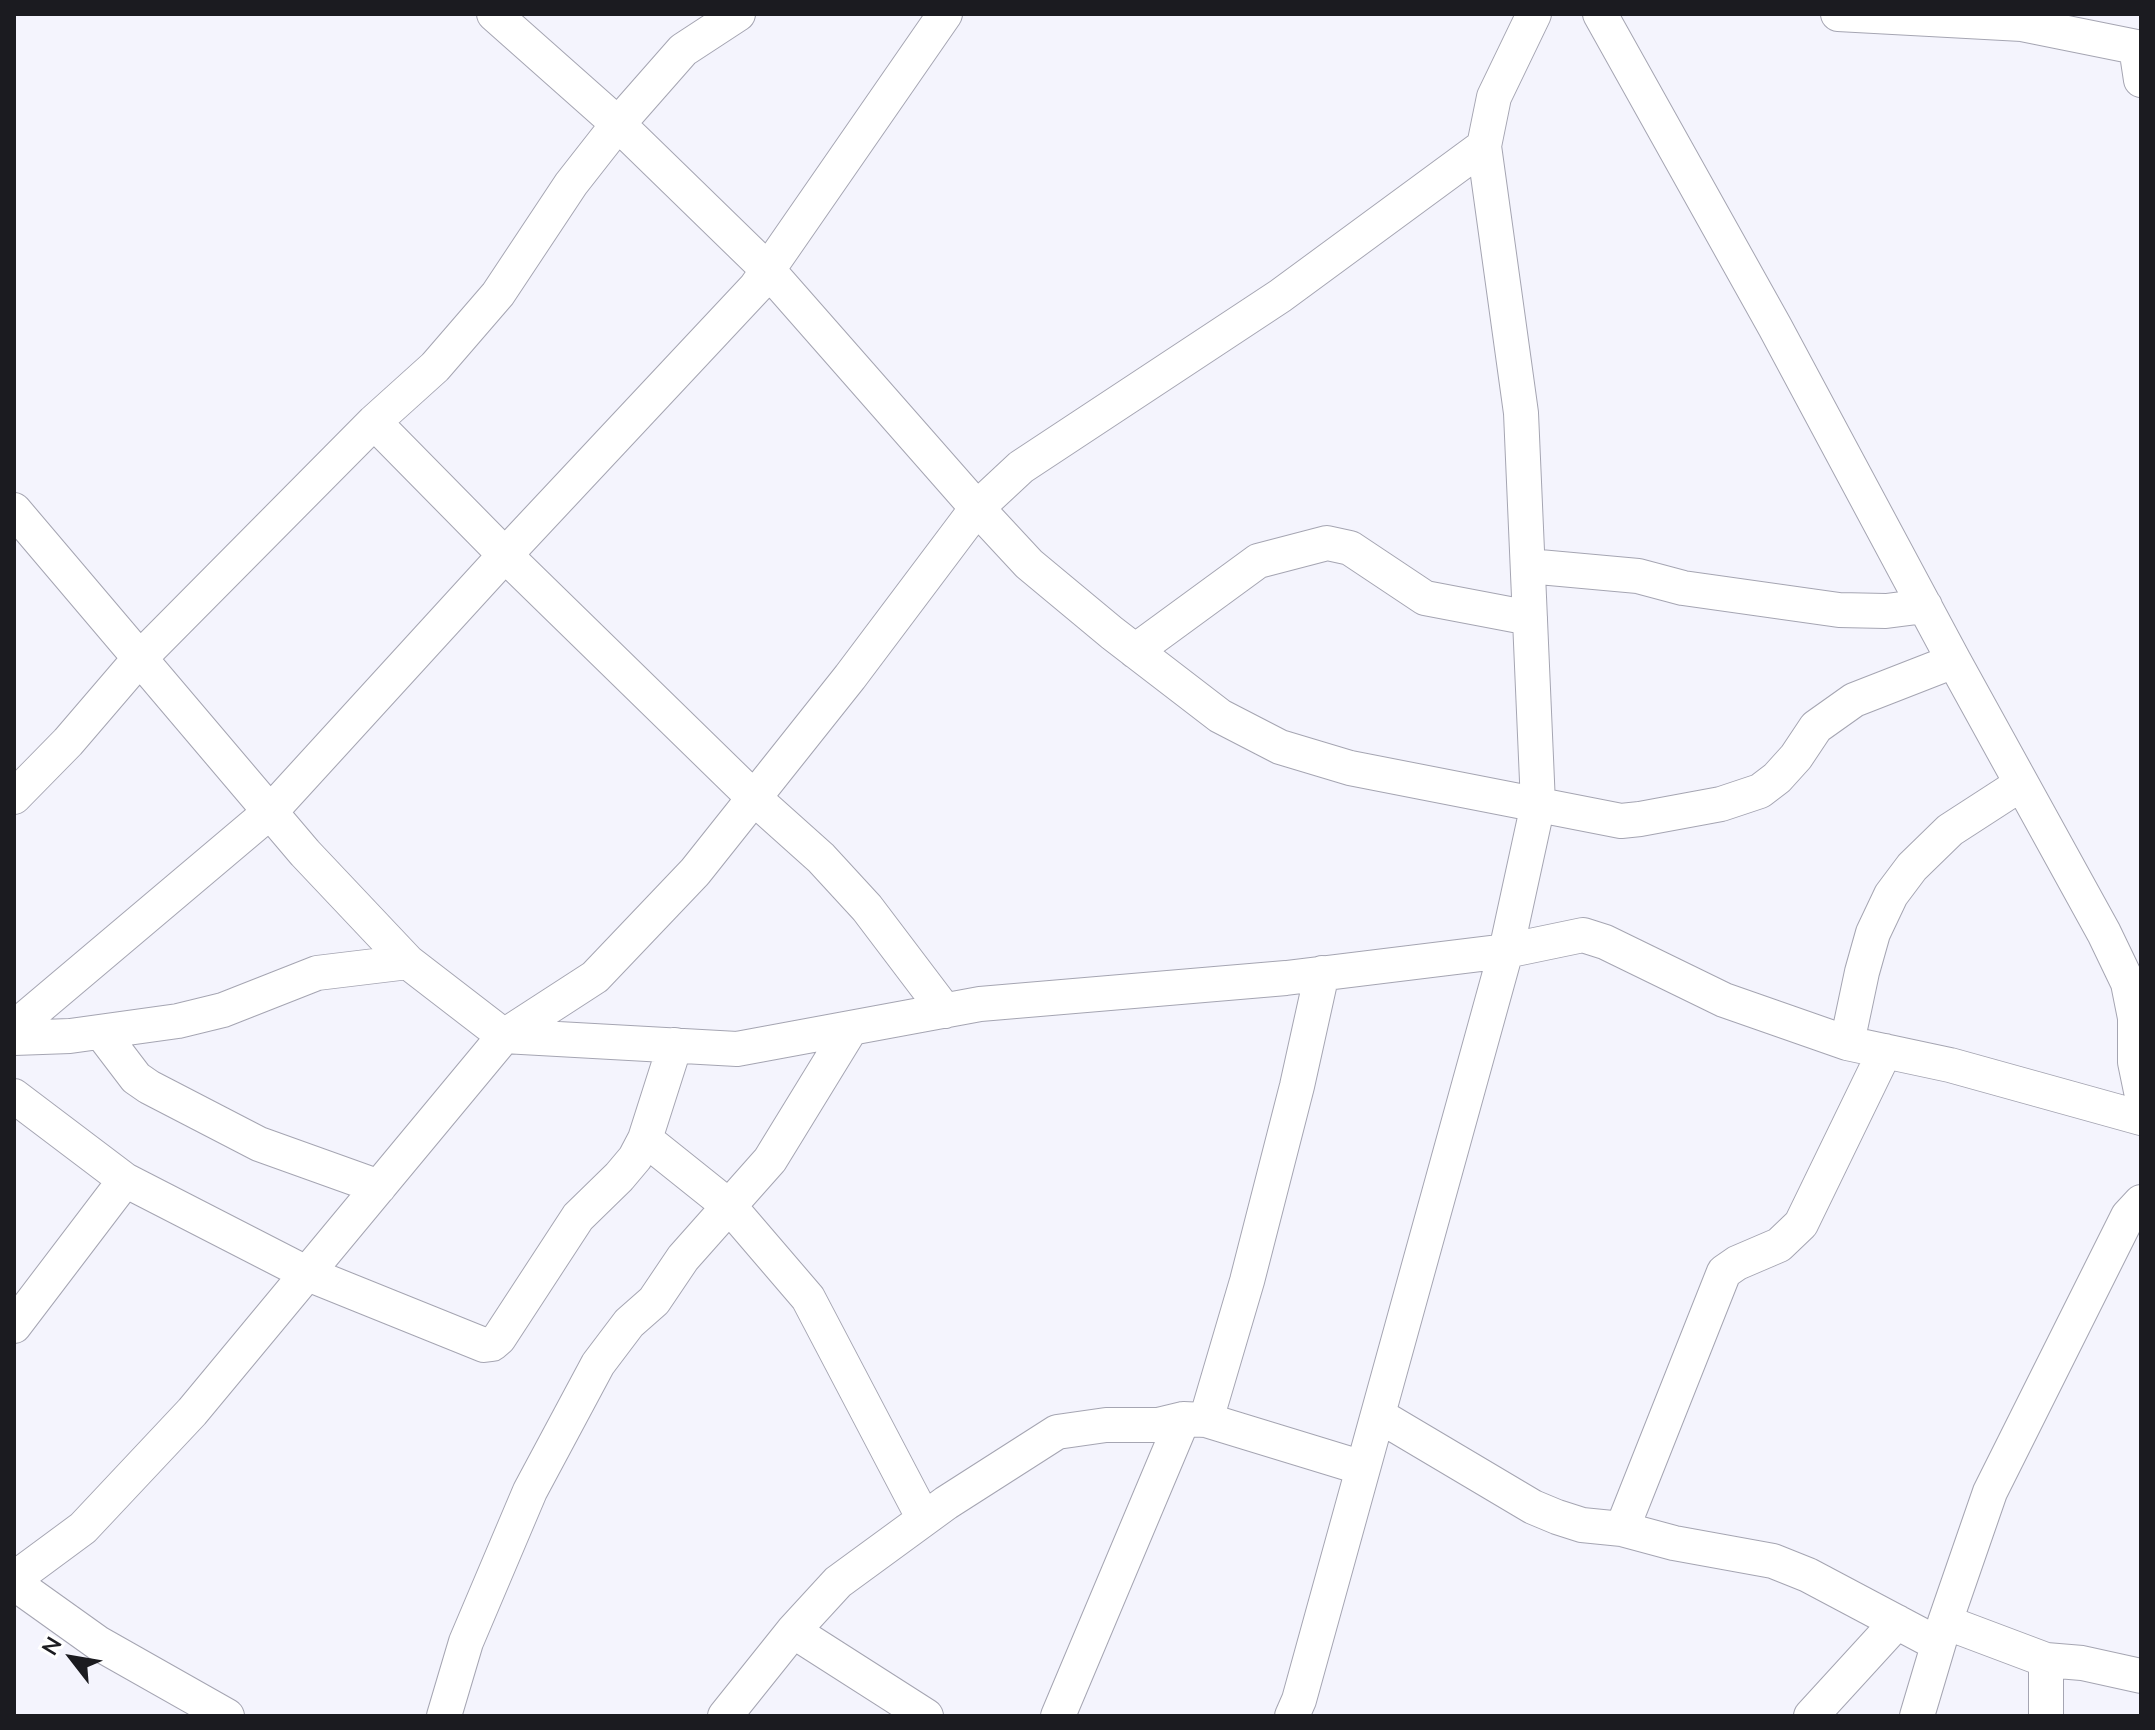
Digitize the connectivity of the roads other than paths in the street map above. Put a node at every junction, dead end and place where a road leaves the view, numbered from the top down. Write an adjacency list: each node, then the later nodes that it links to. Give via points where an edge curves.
1 (494, 14): 10 (street)
2 (738, 14): 10 (street, via 683,50)
3 (945, 14): 12 (street)
4 (1534, 14): 11 (street, via 1494,97)
5 (1600, 14): 18 (street)
6 (1838, 14): 7 (street)
7 (2022, 19): 8 (street)
8 (2081, 25): 9 (street)
9 (2139, 58)
10 (618, 124): 12 (street); 13 (street, via 498,294 435,367)
11 (1484, 146): 14 (street, via 1280,296 1021,467); 17 (street, via 1521,413)
12 (767, 269): 14 (street); 16 (street, via 756,287)
13 (374, 422): 16 (street); 21 (street)
14 (977, 508): 20 (street, via 1029,564); 25 (street)
15 (18, 528): 21 (street)
16 (505, 555): 25 (street); 27 (street)
17 (1528, 566): 18 (street, via 1638,576 1683,588 1839,610); 19 (street)
18 (1925, 606): 22 (street)
19 (1530, 618): 20 (street, via 1425,598 1350,548 1327,543 1258,561); 26 (street)
20 (1135, 651): 26 (street, via 1220,716 1280,747 1350,768)
21 (140, 658): 24 (street); 27 (street)
22 (1954, 661): 23 (street); 26 (street, via 1854,700 1816,727 1796,757 1760,791 1721,804 1621,821)
23 (2021, 784): 37 (street, via 1950,830 1891,895 1873,933); 40 (street, via 2128,983)
24 (14, 797)
25 (754, 798): 31 (street, via 867,908); 35 (street, via 695,872 595,977)
26 (1538, 804): 28 (street)
27 (271, 811): 29 (street); 32 (street)
28 (1506, 951): 30 (street); 37 (street, via 1583,935 1724,1000); 50 (street)
29 (408, 962): 34 (street, via 317,973 223,1010); 35 (street)
30 (1322, 973): 31 (street); 51 (street, via 1251,1266)
31 (945, 1011): 33 (street)
32 (14, 1028)
33 (851, 1028): 38 (street, via 737,1049); 47 (street, via 770,1160)
34 (101, 1032): 36 (street); 45 (street, via 149,1087 259,1144)
35 (504, 1036): 38 (street); 45 (street)
36 (14, 1038)
37 (1847, 1043): 39 (street)
38 (675, 1045): 43 (street)
39 (1885, 1051): 42 (street); 54 (street, via 1801,1224 1779,1245 1724,1272)
40 (2139, 1069)
41 (14, 1096): 44 (street)
42 (2141, 1118)
43 (645, 1139): 47 (street); 48 (street, via 619,1177 578,1217 492,1344)
44 (125, 1180): 48 (street); 49 (street)
45 (379, 1187): 48 (street)
46 (2141, 1202): 58 (street, via 2128,1216 1990,1492)
47 (730, 1207): 53 (street, via 808,1298); 62 (street, via 598,1364 530,1491 466,1642)
48 (308, 1274): 55 (street, via 192,1412 83,1528)
49 (14, 1326)
50 (1378, 1415): 52 (street); 54 (street, via 1533,1507 1582,1525)
51 (1195, 1419): 52 (street); 53 (street, via 1057,1432); 65 (street)
52 (1363, 1468): 66 (street)
53 (924, 1519): 57 (street, via 838,1582)
54 (1622, 1529): 56 (street, via 1773,1561)
55 (14, 1581): 61 (street, via 98,1643)
56 (1897, 1622): 58 (street); 67 (street)
57 (793, 1631): 63 (street); 64 (street)
58 (1941, 1633): 59 (street); 68 (street)
59 (2046, 1660): 60 (street); 69 (street)
60 (2141, 1676)
61 (227, 1716)
62 (444, 1716)
63 (725, 1716)
64 (926, 1716)
65 (1058, 1716)
66 (1292, 1716)
67 (1811, 1716)
68 (1917, 1716)
69 (2046, 1716)

